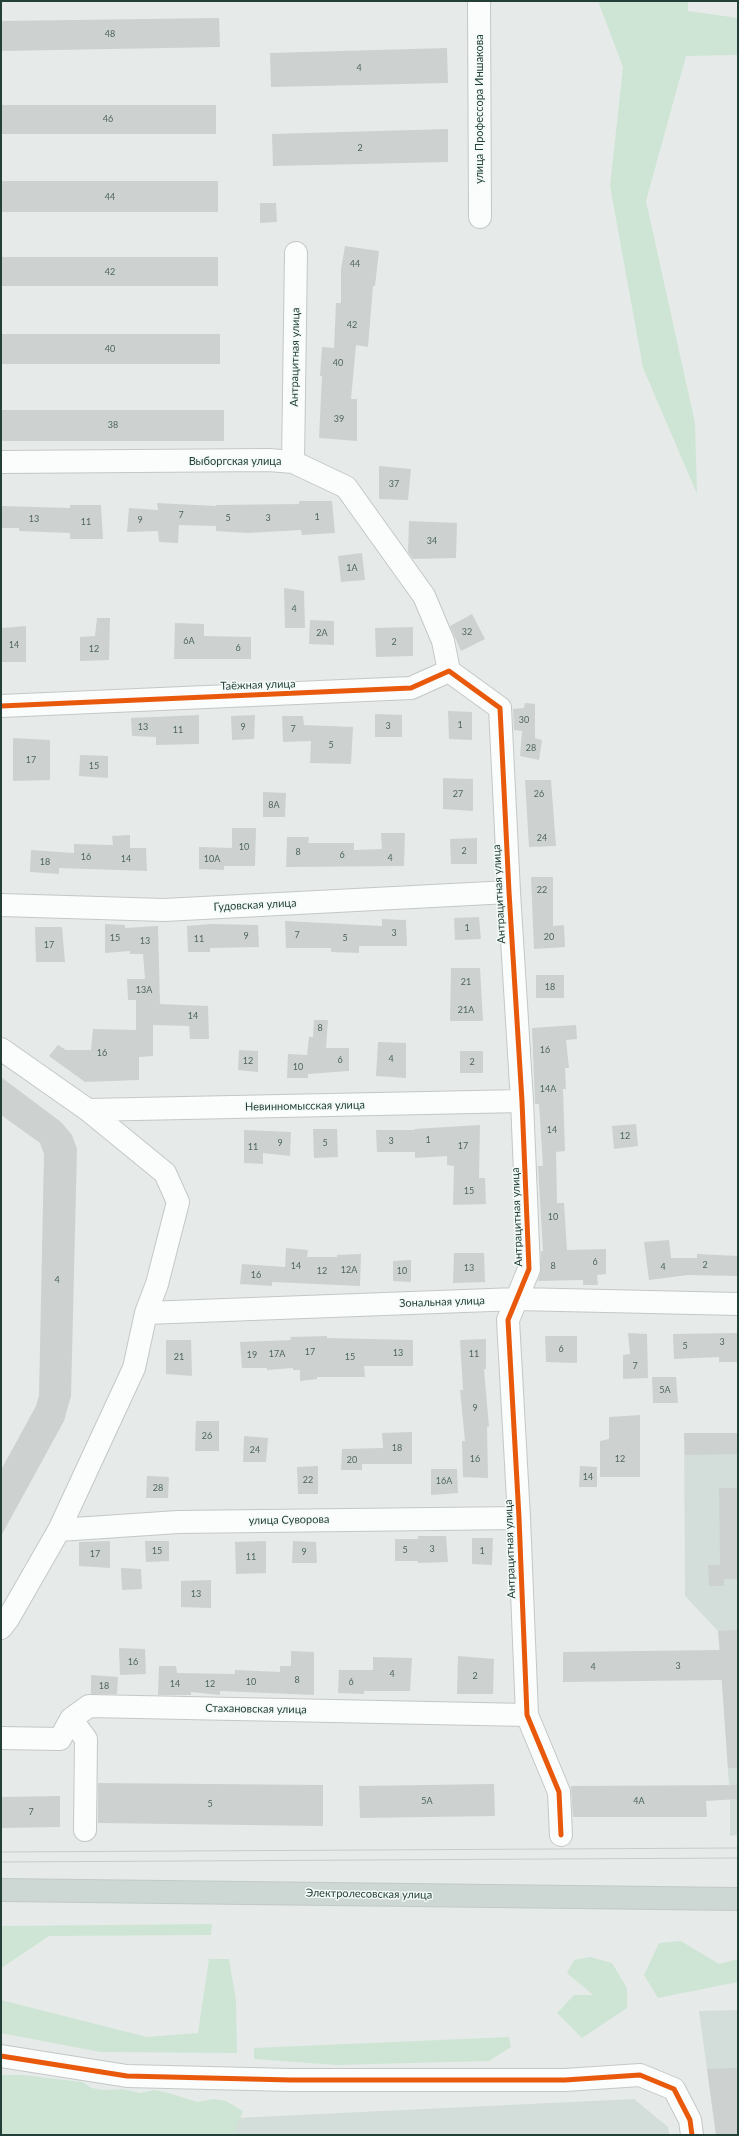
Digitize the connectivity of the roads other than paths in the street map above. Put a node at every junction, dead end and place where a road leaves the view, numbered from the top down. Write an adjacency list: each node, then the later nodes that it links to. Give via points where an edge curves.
1 (479, 1): 2 (street, улица Профессора Иншакова)
2 (480, 218)
3 (296, 253): 5 (street, Антрацитная улица)
4 (1, 462): 5 (street, Выборгская улица)
5 (293, 462): 6 (street, Выборгская улица, via 346,487 424,596 443,641)
6 (449, 671): 7 (street, Таёжная улица, via 411,688); 8 (street, Антрацитная улица, via 500,708)
7 (1, 706)
8 (509, 892): 9 (street, Гудовская улица, via 164,910); 11 (street, Антрацитная улица)
9 (1, 905)
10 (1, 1049): 12 (street)
11 (522, 1102): 12 (street, Невинномысская улица); 13 (street, Антрацитная улица, via 529,1269)
12 (88, 1110): 15 (street, via 165,1173 178,1202 157,1284)
13 (517, 1299): 14 (street, Зональная улица); 15 (street, Зональная улица); 16 (street, Антрацитная улица, via 508,1320)
14 (738, 1304)
15 (146, 1313): 17 (street, via 134,1368)
16 (519, 1518): 17 (street, улица Суворова, via 178,1522); 19 (street, Антрацитная улица)
17 (60, 1530): 18 (street)
18 (1, 1628)
19 (527, 1715): 20 (street, Стахановская улица, via 89,1706); 23 (street, Антрацитная улица, via 559,1792)
20 (72, 1719): 21 (street, Стахановская улица, via 60,1739); 22 (street, via 86,1738)
21 (1, 1738)
22 (85, 1830)
23 (561, 1835)
24 (1, 1890): 25 (main road, Электролесовская улица)
25 (738, 1898)
26 (1, 2056): 27 (street, via 127,2076 291,2080 565,2080 640,2075 674,2089 690,2120)
27 (692, 2135)

